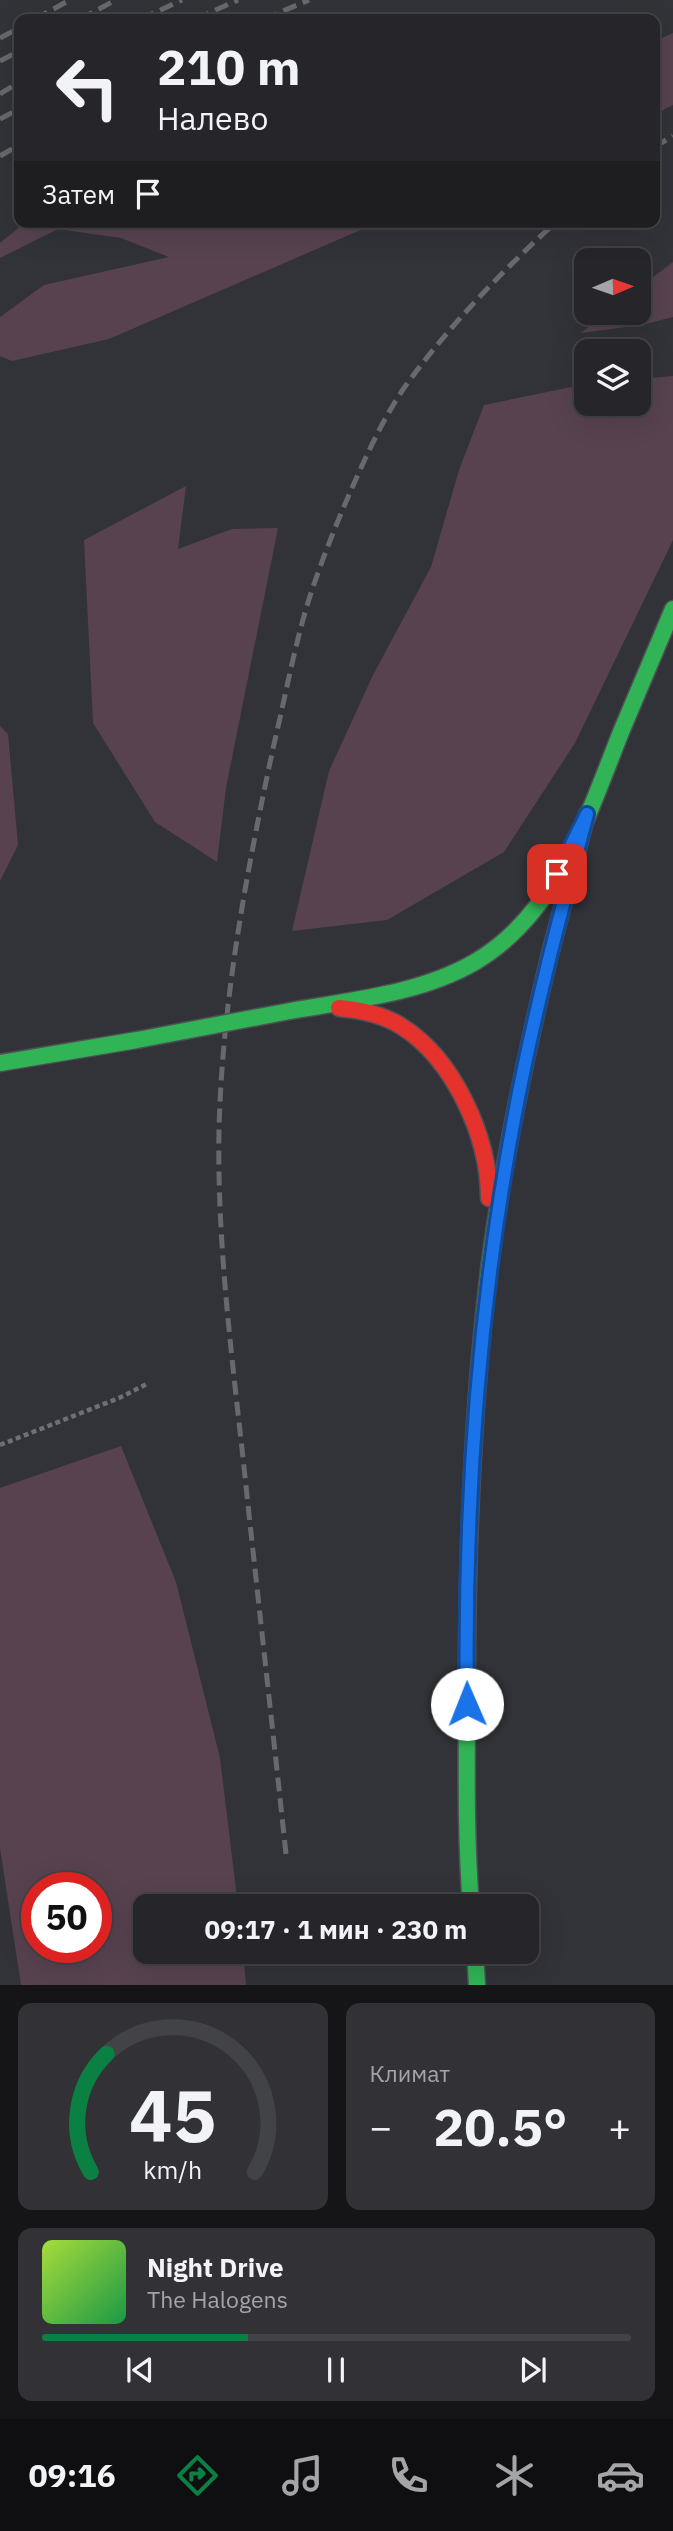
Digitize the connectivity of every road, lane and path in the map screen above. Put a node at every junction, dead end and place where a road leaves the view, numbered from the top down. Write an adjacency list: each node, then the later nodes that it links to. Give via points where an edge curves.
1 (673, 609): 2 (main road)
2 (587, 814): 3 (main road, via 539,905 513,933 476,961 396,991); 5 (main road, via 514,1118)
3 (321, 1006): 4 (main road, bridge); 5 (main road, via 378,1015 409,1031 443,1067 469,1108 487,1163)
4 (0, 1063)
5 (493, 1252): 8 (main road, via 468,1542 466,1787)
6 (149, 1383): 7 (path)
7 (0, 1445)
8 (470, 1894)
9 (476, 1964): 10 (main road)
10 (477, 1985)

